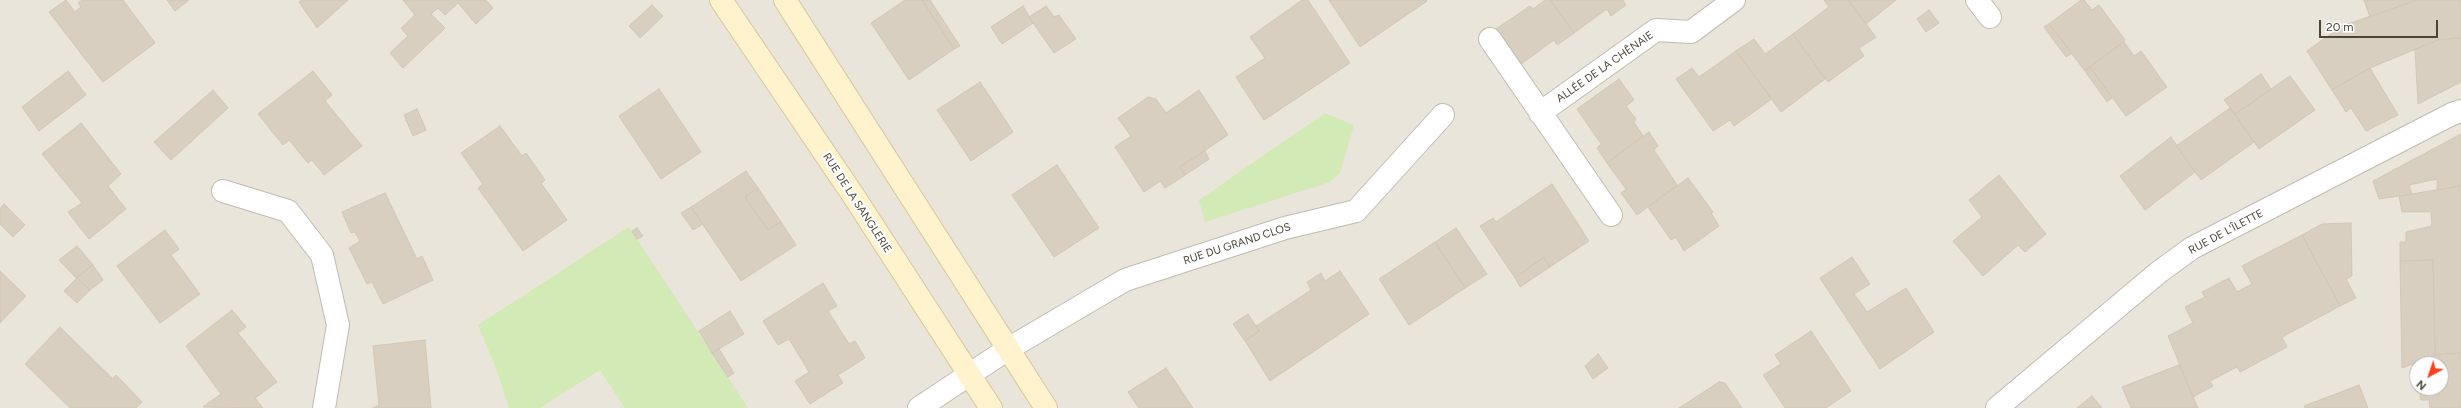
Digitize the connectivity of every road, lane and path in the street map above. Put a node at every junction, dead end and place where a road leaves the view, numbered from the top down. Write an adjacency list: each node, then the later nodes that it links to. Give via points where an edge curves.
1 (721, 0): 13 (street, RUE DE LA SANGLERIE, via 855,198)
2 (785, 0): 12 (street)
3 (1734, 0): 8 (street, ALLÉE DE LA CHÊNAIE, via 1691,32 1656,30)
4 (1977, 0): 5 (street)
5 (1990, 18)
6 (1490, 39): 8 (street)
7 (2461, 111): 18 (street, RUE DE L'ÎLETTE, via 2192,248 2159,272)
8 (1540, 113): 11 (street)
9 (1443, 115): 12 (street, RUE DU GRAND CLOS, via 1356,211 1285,228 1124,280)
10 (223, 191): 14 (street, via 288,211 322,255 338,325)
11 (1611, 216)
12 (1008, 349): 13 (street, RUE DU GRAND CLOS); 17 (street)
13 (970, 376): 15 (street, RUE DU GRAND CLOS); 16 (street, RUE DE LA SANGLERIE)
14 (324, 408)
15 (919, 408)
16 (991, 408)
17 (1046, 408)
18 (1997, 408)

